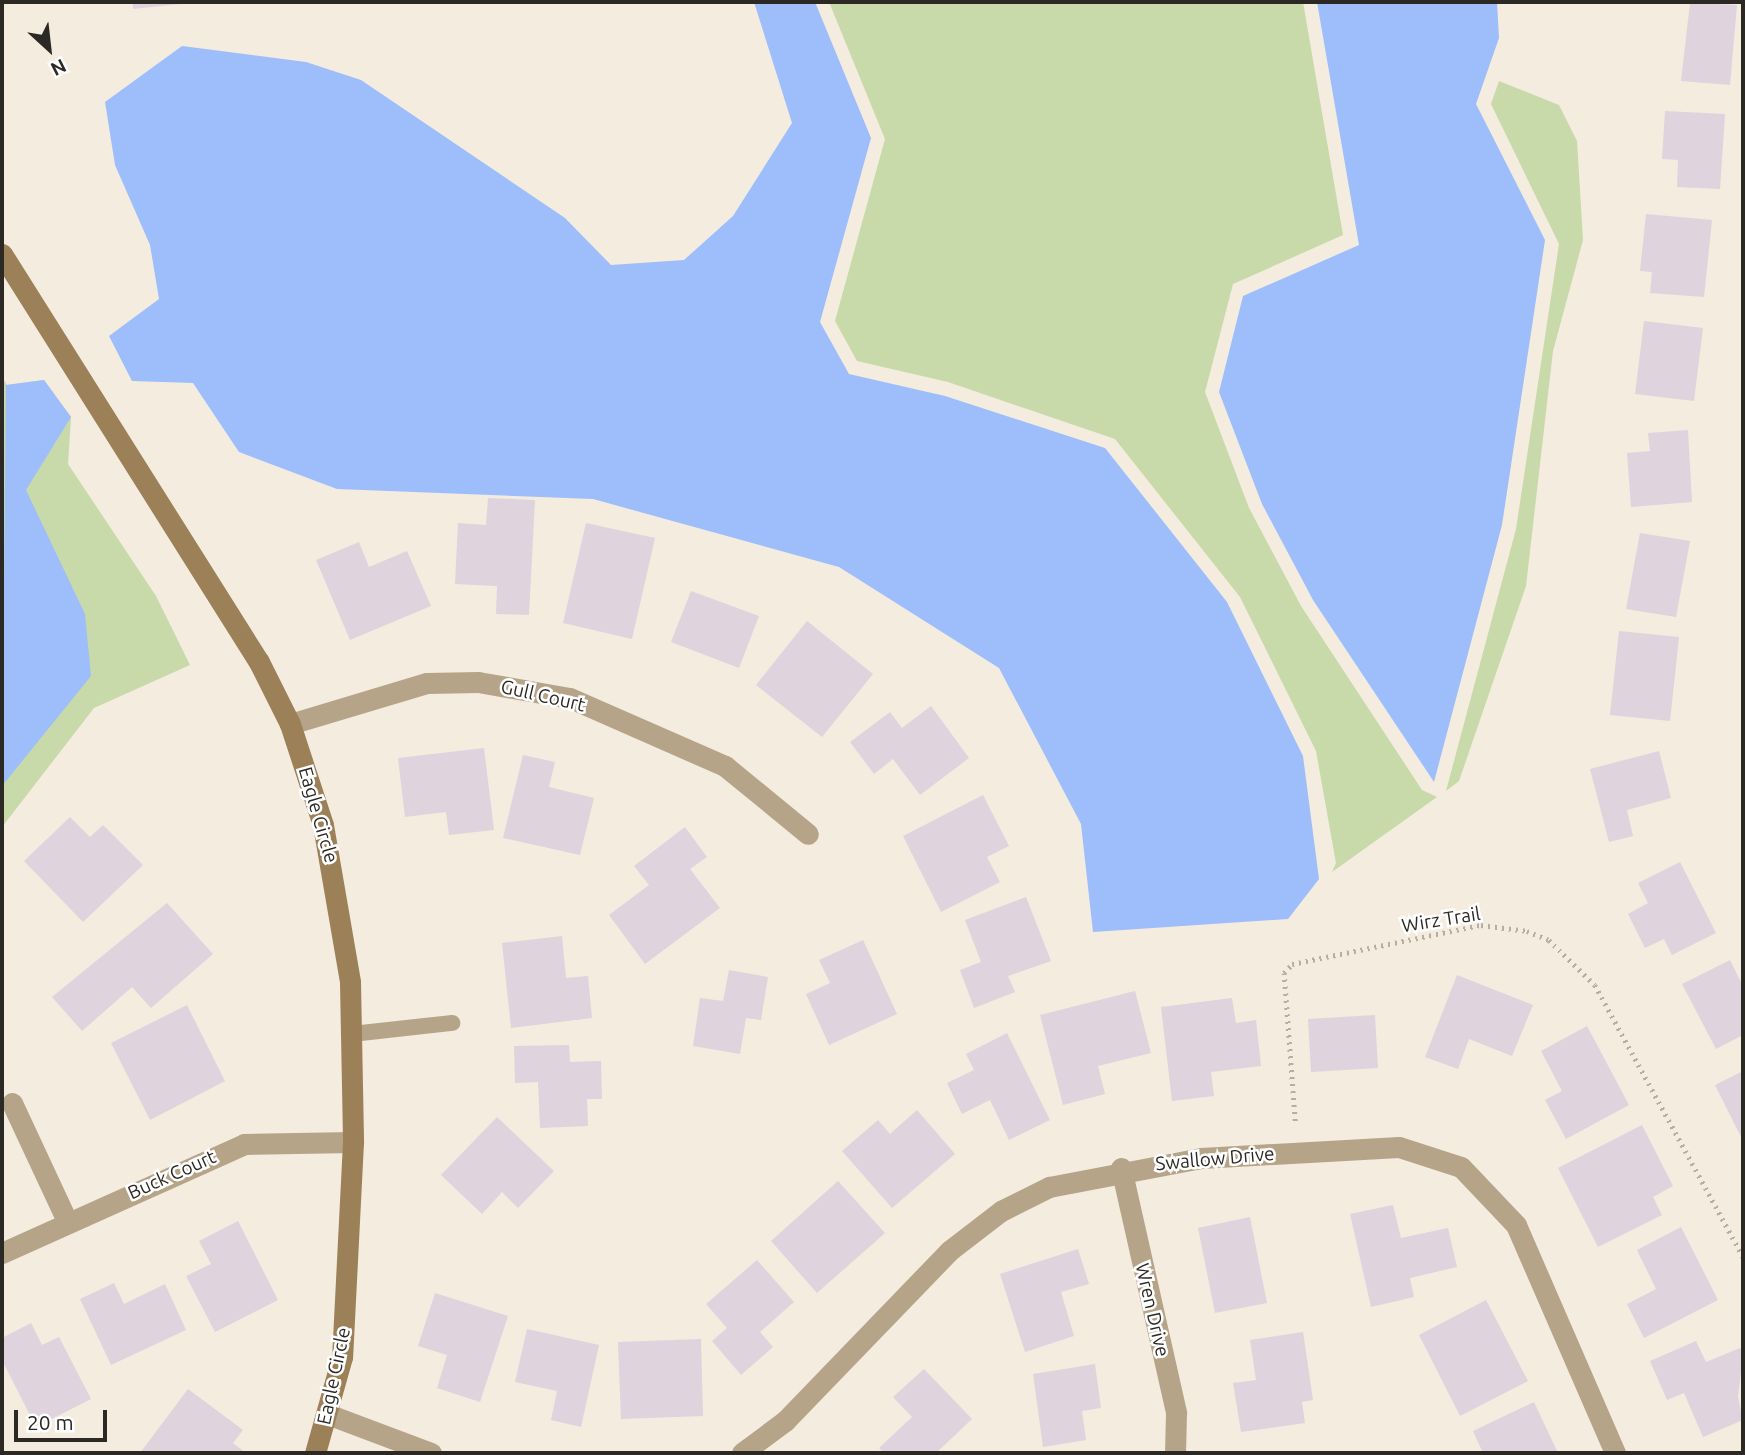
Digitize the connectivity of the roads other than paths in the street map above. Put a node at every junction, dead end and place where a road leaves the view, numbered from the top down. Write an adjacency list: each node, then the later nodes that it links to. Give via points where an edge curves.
1 (2, 254): 2 (street, Eagle Circle, via 220,594)
2 (290, 724): 3 (street, Gull Court, via 427,683 478,682 570,698 725,766); 5 (street, Eagle Circle, via 340,896)
3 (808, 834)
4 (452, 1023): 5 (lane)
5 (352, 1034): 7 (street, Eagle Circle)
6 (12, 1103): 9 (street)
7 (353, 1142): 9 (street, Buck Court, via 244,1144); 11 (street, Eagle Circle, via 349,1289)
8 (1121, 1168): 14 (street, Swallow Drive, via 1049,1188 1001,1211 949,1251 785,1421); 15 (street, Wren Drive, via 1176,1413); 16 (street, Swallow Drive, via 1399,1147 1461,1167 1516,1226)
9 (68, 1223): 10 (street, Buck Court)
10 (2, 1254)
11 (330, 1415): 12 (street, Eagle Circle); 13 (street)
12 (315, 1453)
13 (431, 1453)
14 (742, 1453)
15 (1175, 1453)
16 (1615, 1453)

